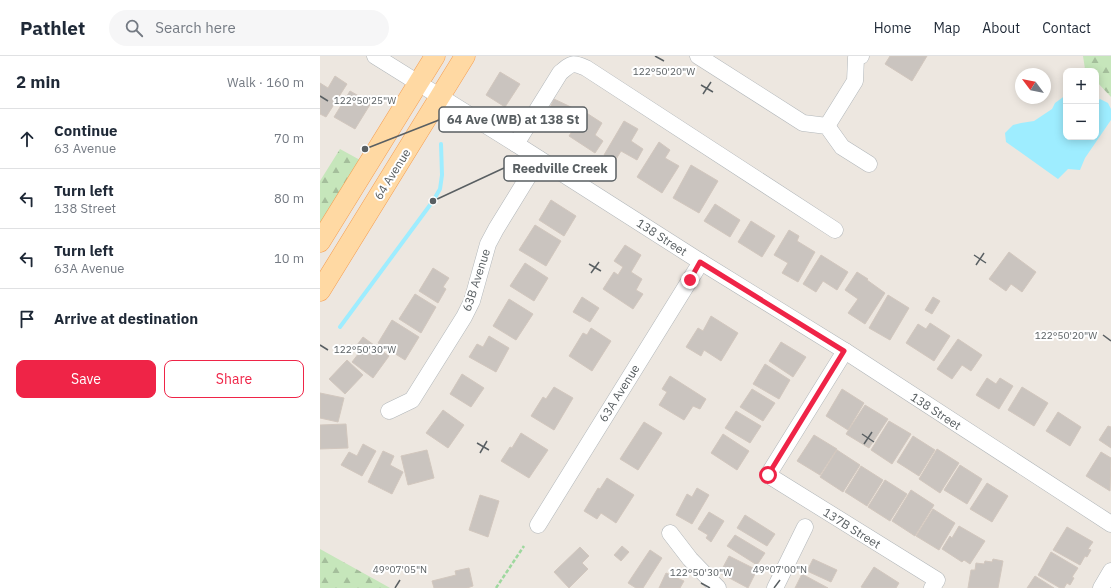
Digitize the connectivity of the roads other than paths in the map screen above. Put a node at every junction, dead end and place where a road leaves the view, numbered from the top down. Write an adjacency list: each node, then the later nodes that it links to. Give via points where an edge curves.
1 (374, 56): 7 (street, 138 Street)
2 (435, 56): 7 (main road)
3 (465, 56): 8 (main road, 64 Avenue)
4 (698, 56): 9 (street, via 803,123)
5 (856, 57): 9 (street, via 855,81)
6 (568, 61): 10 (street); 13 (street, via 586,68)
7 (418, 83): 8 (street, 138 Street); 14 (main road)
8 (440, 96): 10 (street, 138 Street); 16 (main road, 64 Avenue)
9 (827, 126): 12 (street, via 842,147)
10 (516, 144): 11 (street, 138 Street)
11 (540, 159): 15 (street, 138 Street); 18 (street, 63B Avenue, via 488,244 464,317 412,400)
12 (869, 164)
13 (835, 230)
14 (320, 242)
15 (700, 262): 17 (street, 138 Street); 20 (street, 63A Avenue)
16 (320, 291)
17 (844, 351): 19 (street, 138 Street); 24 (street, 137B Street, via 768,475)
18 (389, 411)
19 (1111, 524)
20 (538, 525)
21 (805, 527): 26 (street)
22 (670, 533): 25 (street, via 690,559)
23 (1111, 572): 27 (street)
24 (934, 584)
25 (718, 588)
26 (775, 588)
27 (1101, 588)

